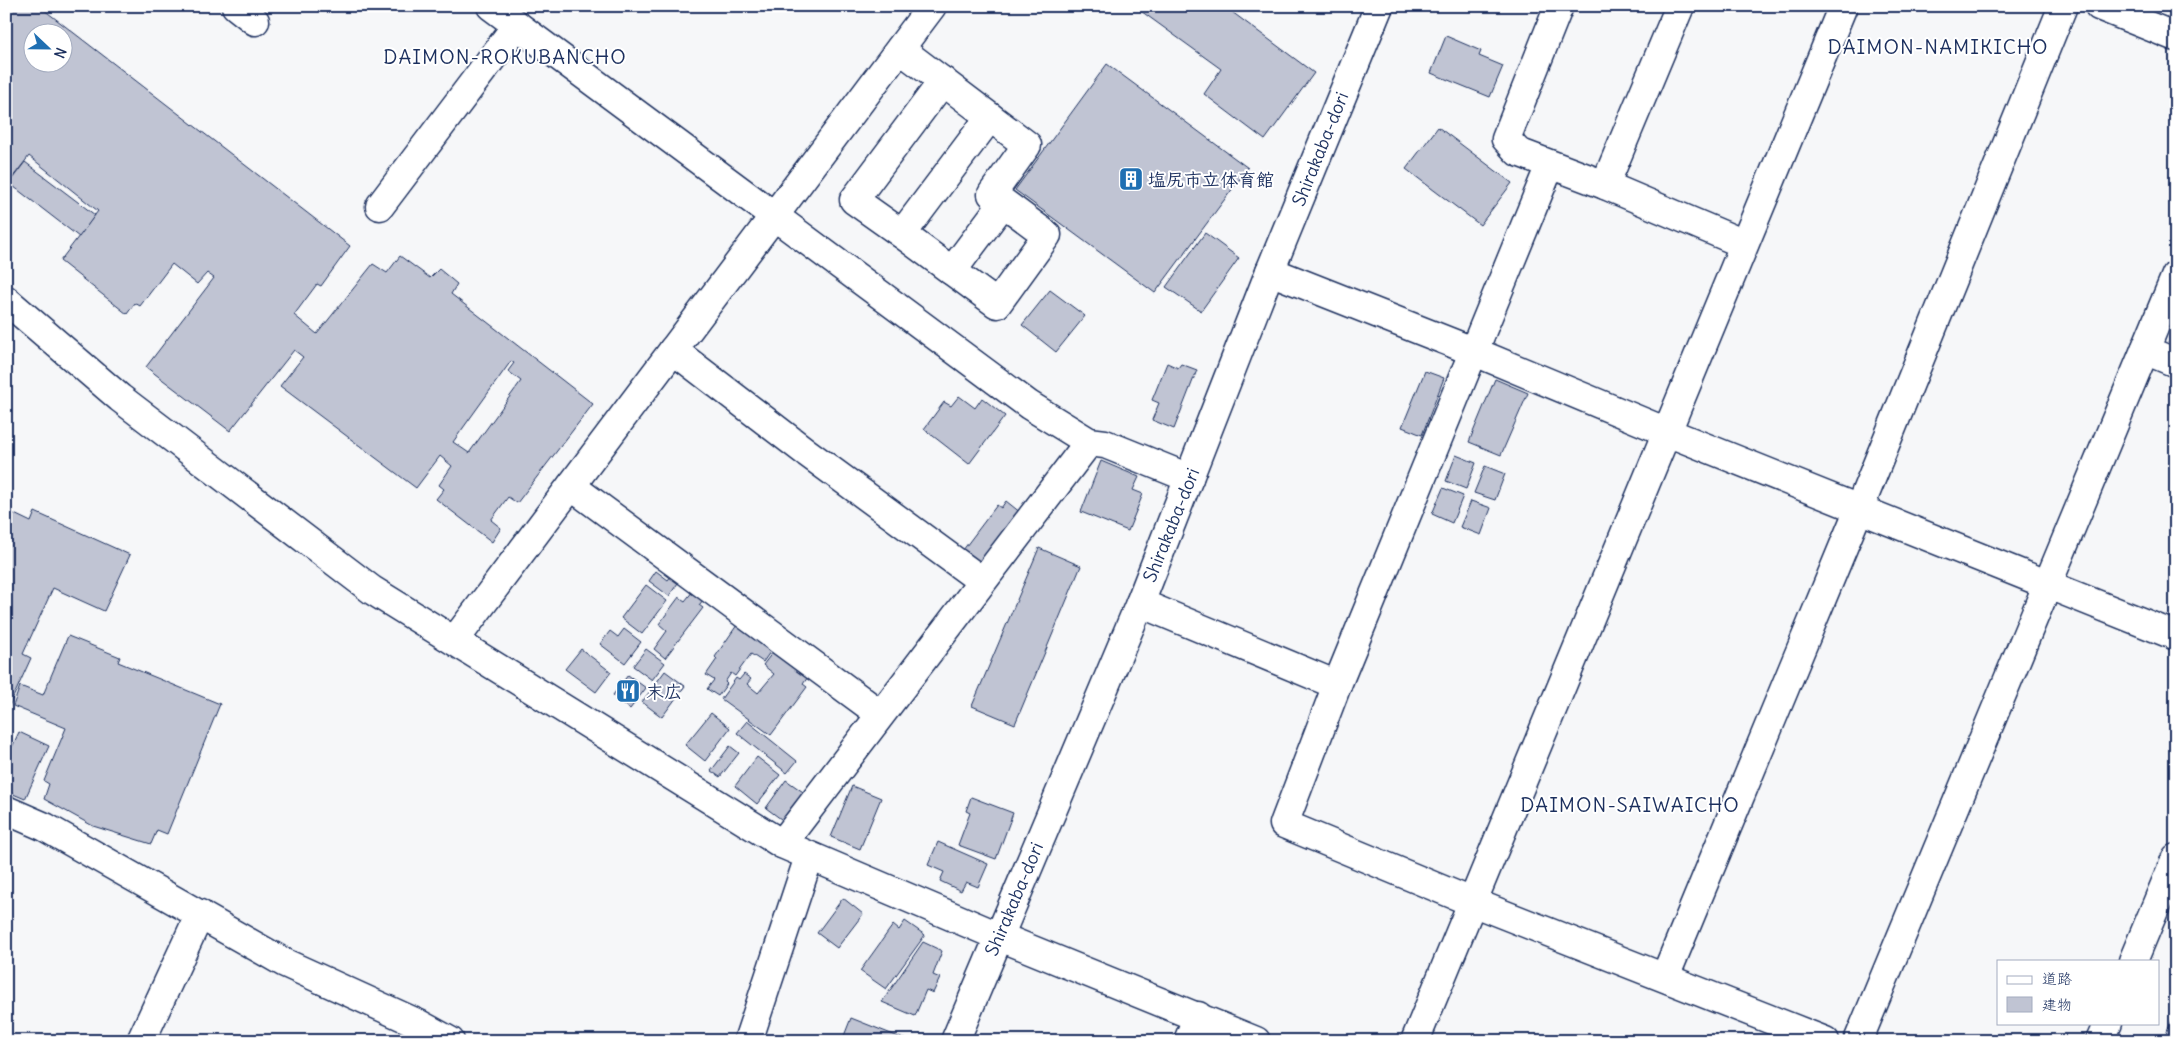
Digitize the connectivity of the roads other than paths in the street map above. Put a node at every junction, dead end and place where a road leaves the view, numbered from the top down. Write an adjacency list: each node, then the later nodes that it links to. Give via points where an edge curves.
1 (491, 6): 9 (main road)
2 (932, 6): 11 (main road)
3 (1379, 6): 22 (main road, Shirakaba-dori)
4 (1559, 6): 14 (main road, via 1506,138 1518,152)
5 (1680, 6): 15 (main road)
6 (1843, 6): 20 (main road)
7 (2063, 6): 33 (main road)
8 (2099, 6): 10 (main road)
9 (516, 25): 17 (main road); 18 (main road)
10 (2176, 37)
11 (900, 49): 12 (main road); 18 (main road)
12 (943, 81): 13 (main road); 19 (main road, via 854,200)
13 (990, 117): 16 (main road, via 1027,145 992,194); 19 (main road)
14 (1550, 165): 15 (main road); 27 (main road)
15 (1605, 185): 20 (main road)
16 (1003, 202): 21 (main road); 21 (main road, via 1047,235 998,304)
17 (380, 206)
18 (773, 216): 25 (main road); 30 (main road, via 1029,405)
19 (902, 234): 21 (main road)
20 (1744, 244): 29 (main road)
21 (952, 271)
22 (1270, 272): 27 (main road); 31 (main road, Shirakaba-dori)
23 (2176, 275): 26 (main road)
24 (6, 300): 38 (main road, via 120,398 372,590)
25 (674, 350): 32 (main road); 34 (main road, via 806,452)
26 (2145, 350): 28 (main road); 35 (main road)
27 (1475, 352): 29 (main road); 39 (main road)
28 (2176, 362)
29 (1667, 432): 33 (main road); 45 (main road)
30 (1089, 442): 31 (main road, via 1105,444); 34 (main road)
31 (1190, 478): 36 (main road, Shirakaba-dori)
32 (571, 486): 38 (main road); 40 (main road)
33 (1860, 509): 35 (main road); 49 (main road)
34 (982, 580): 40 (main road)
35 (2048, 584): 37 (main road); 59 (main road)
36 (1140, 603): 39 (main road); 47 (main road, Shirakaba-dori)
37 (2176, 636)
38 (455, 640): 42 (main road)
39 (1337, 685): 45 (main road, via 1284,824)
40 (880, 714): 42 (main road)
41 (6, 810): 46 (main road, via 45,827)
42 (782, 844): 43 (main road)
43 (809, 857): 47 (main road); 54 (main road)
44 (2176, 858): 48 (main road)
45 (1472, 902): 49 (main road); 57 (main road)
46 (200, 914): 52 (main road); 53 (main road, via 285,963)
47 (998, 936): 51 (main road); 55 (main road, Shirakaba-dori)
48 (2134, 960)
49 (1665, 977): 58 (main road)
50 (2108, 1024): 60 (main road)
51 (1193, 1029): 56 (main road)
52 (141, 1041)
53 (450, 1041)
54 (748, 1041)
55 (955, 1041)
56 (1256, 1041)
57 (1415, 1041)
58 (1825, 1041)
59 (1858, 1041)
60 (2100, 1041)

